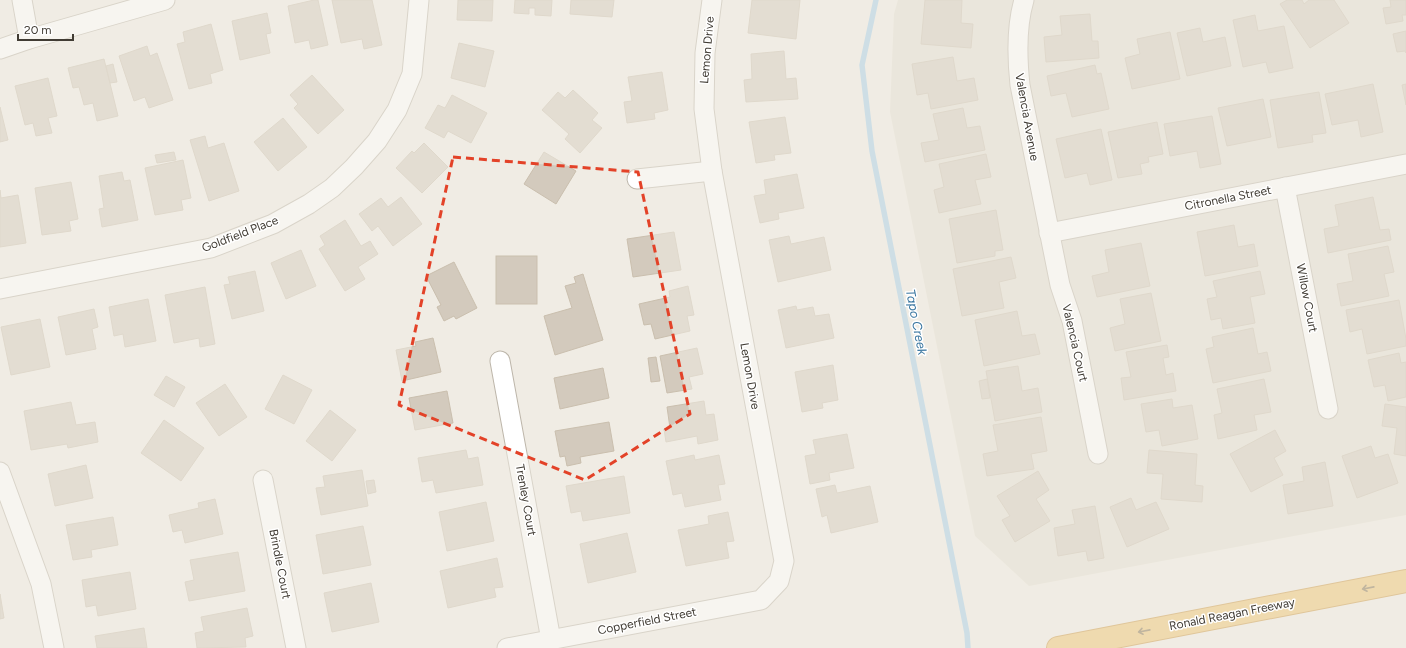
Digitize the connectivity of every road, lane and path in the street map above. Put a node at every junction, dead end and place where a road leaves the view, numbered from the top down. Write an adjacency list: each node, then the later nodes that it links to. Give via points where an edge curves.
1 (22, 0): 6 (street)
2 (164, 0): 6 (street)
3 (419, 0): 13 (street, Goldfield Place, via 412,74 397,110 377,141 354,167 332,188 309,204 273,224 211,248)
4 (712, 0): 9 (street, Lemon Drive, via 705,53 704,109)
5 (1024, 0): 12 (street, Valencia Avenue, via 1020,12 1017,58)
6 (29, 39): 7 (street)
7 (0, 49)
8 (1406, 164): 11 (street, Citronella Street)
9 (712, 171): 10 (street); 19 (street, Lemon Drive, via 784,561)
10 (636, 179)
11 (1285, 187): 12 (street, Citronella Street); 15 (street, Willow Court)
12 (1049, 233): 16 (street, Valencia Court, via 1060,284 1072,321)
13 (0, 289)
14 (500, 361): 21 (street, Trenley Court)
15 (1328, 409)
16 (1098, 454)
17 (0, 472): 22 (street, via 41,584)
18 (263, 480): 23 (street, Brindle Court)
19 (779, 581): 21 (street, Copperfield Street, via 761,600)
20 (1406, 581): 25 (highway, Ronald Reagan Freeway, one-way to 25)
21 (551, 640): 24 (street, Copperfield Street)
22 (54, 648)
23 (296, 648)
24 (507, 648)
25 (1058, 648)

